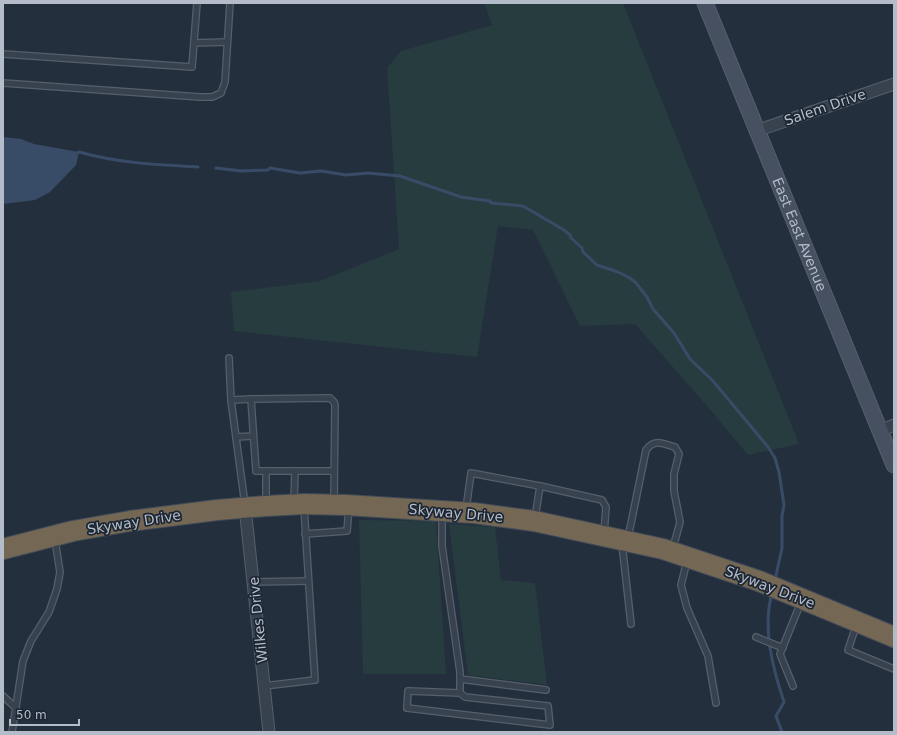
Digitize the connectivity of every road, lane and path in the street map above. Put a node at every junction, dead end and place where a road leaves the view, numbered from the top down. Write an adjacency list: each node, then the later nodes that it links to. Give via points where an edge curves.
1 (197, 3): 5 (lane)
2 (230, 3): 4 (lane)
3 (705, 3): 9 (street, East East Avenue)
4 (227, 42): 5 (lane); 7 (lane, via 225,82 220,93 212,97)
5 (194, 43): 6 (lane, via 192,67)
6 (3, 54)
7 (3, 83)
8 (894, 84): 9 (street, Salem Drive)
9 (756, 131): 14 (street, East East Avenue)
10 (229, 358): 12 (lane)
11 (251, 399): 12 (lane); 15 (lane); 20 (lane, via 333,400)
12 (231, 400): 16 (lane)
13 (894, 425): 14 (street)
14 (880, 432): 17 (street, East East Avenue)
15 (254, 436): 16 (lane); 18 (lane, via 256,469 258,472)
16 (236, 437): 25 (lane)
17 (894, 465)
18 (266, 471): 19 (lane); 24 (lane)
19 (295, 471): 20 (lane); 22 (lane)
20 (334, 471): 23 (lane)
21 (540, 486): 27 (lane, via 471,473); 28 (lane); 31 (lane, via 602,500)
22 (299, 504): 23 (highway, Skyway Drive); 24 (highway, Skyway Drive); 29 (lane)
23 (342, 505): 26 (highway, Skyway Drive); 29 (lane, via 347,531)
24 (266, 506): 25 (highway, Skyway Drive)
25 (245, 507): 30 (highway, Skyway Drive, via 130,521); 35 (street, Wilkes Drive)
26 (442, 510): 27 (highway, Skyway Drive); 44 (lane, via 442,546)
27 (466, 512): 28 (highway, Skyway Drive)
28 (534, 521): 31 (highway, Skyway Drive)
29 (306, 534): 34 (lane)
30 (54, 535): 32 (highway, Skyway Drive); 51 (lane, via 60,572 57,589 49,612 31,641 23,661)
31 (618, 539): 33 (highway, Skyway Drive); 33 (lane, via 650,443 675,446 679,454 674,474 674,491 680,522); 39 (lane)
32 (3, 549)
33 (680, 555): 36 (highway, Skyway Drive); 50 (lane, via 681,585 687,608 708,656)
34 (308, 581): 35 (lane); 45 (lane, via 315,680)
35 (254, 582): 45 (street, Wilkes Drive)
36 (802, 598): 37 (highway, Skyway Drive); 38 (highway); 42 (lane)
37 (857, 622): 41 (highway, Skyway Drive); 43 (lane, via 848,650)
38 (894, 623)
39 (631, 624)
40 (756, 637): 42 (lane)
41 (894, 637)
42 (783, 648): 46 (lane, via 780,654)
43 (894, 669)
44 (460, 679): 47 (lane); 48 (lane)
45 (264, 686): 53 (street, Wilkes Drive)
46 (793, 686)
47 (546, 690)
48 (460, 693): 48 (lane, via 408,691 407,708 550,726 548,706 465,697)
49 (3, 696): 51 (lane)
50 (716, 703)
51 (16, 708): 52 (lane)
52 (12, 732)
53 (269, 732)

